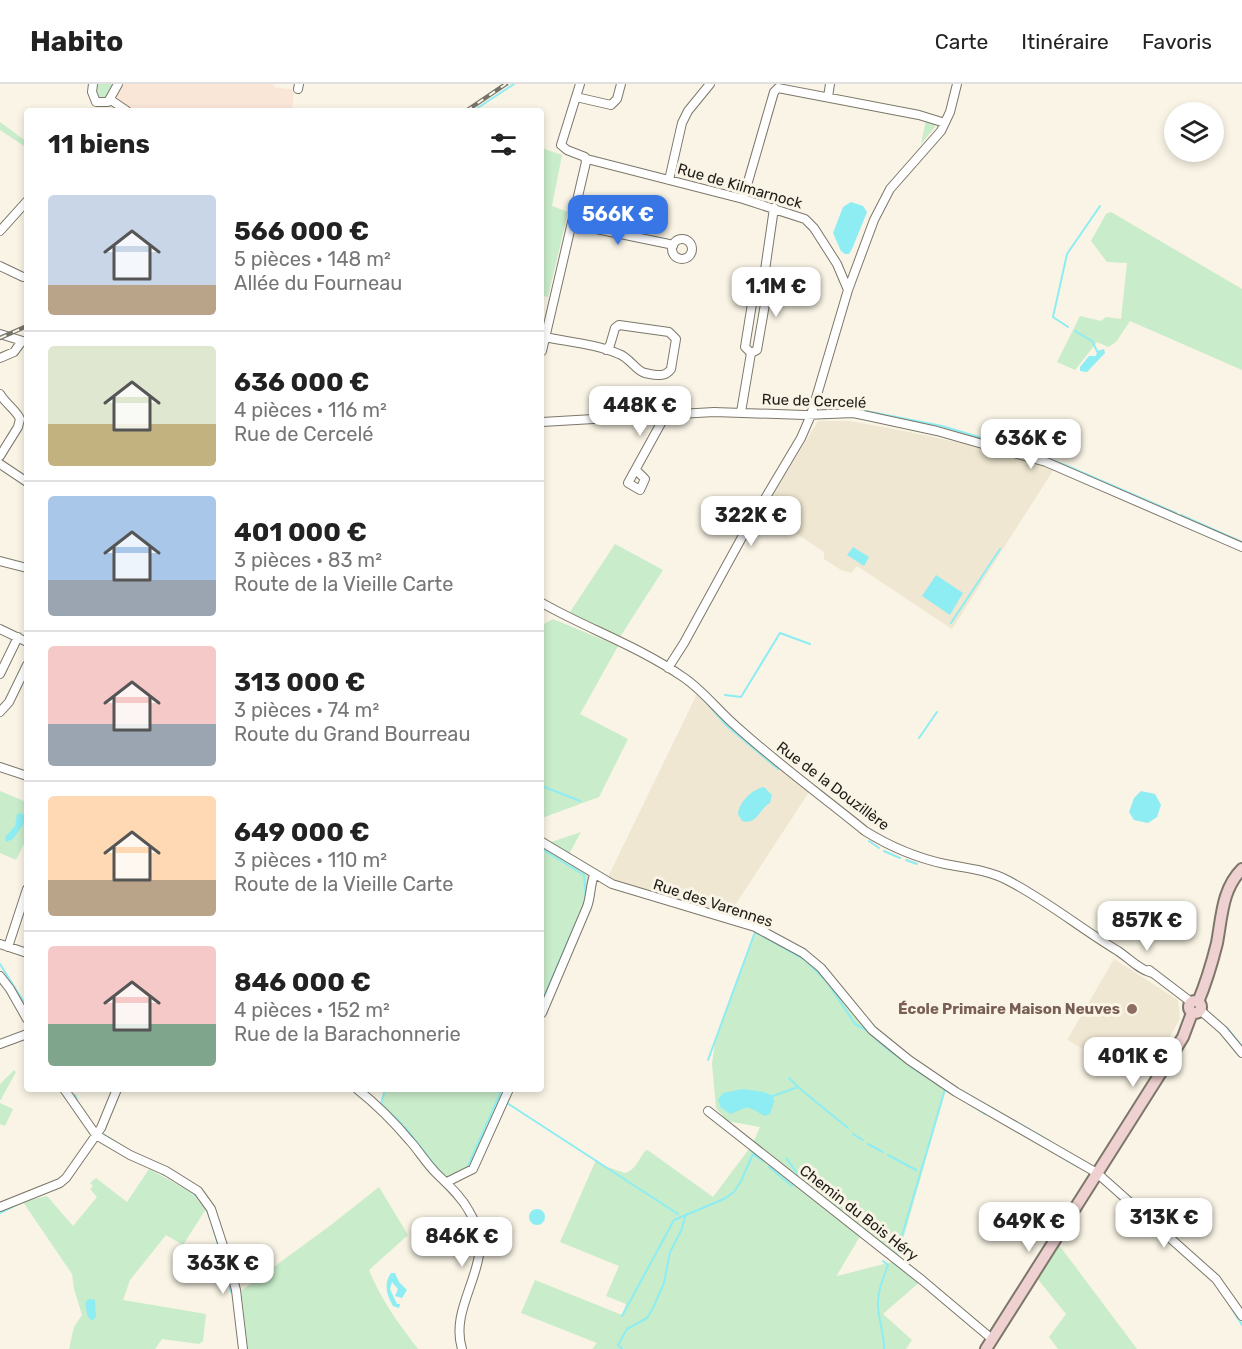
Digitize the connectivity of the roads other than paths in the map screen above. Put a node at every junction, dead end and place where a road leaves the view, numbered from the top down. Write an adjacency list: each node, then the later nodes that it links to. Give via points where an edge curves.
1 (93, 84): 12 (street)
2 (118, 84): 11 (street)
3 (580, 84): 9 (street)
4 (621, 84): 9 (street, via 611,105)
5 (710, 84): 17 (street, via 682,123)
6 (830, 84): 10 (street)
7 (957, 84): 15 (street)
8 (773, 88): 10 (street); 18 (street)
9 (576, 97): 16 (street, Rue de Kilmarnock, via 561,145)
10 (828, 97): 15 (street)
11 (111, 100): 12 (street, via 105,104); 14 (street)
12 (96, 102): 13 (street)
13 (92, 108)
14 (123, 108)
15 (945, 123): 27 (street, via 884,199)
16 (587, 159): 17 (street, Rue de Kilmarnock); 21 (street)
17 (669, 180): 18 (street, Rue de Kilmarnock)
18 (743, 199): 20 (street, Rue de Kilmarnock)
19 (24, 204): 22 (street)
20 (774, 208): 26 (street); 27 (street, Rue de Kilmarnock, via 811,224 837,264)
21 (572, 224): 23 (street); 29 (street)
22 (0, 231)
23 (673, 246)
24 (0, 266): 25 (street)
25 (24, 276)
26 (764, 277): 34 (street, via 769,281 757,350); 34 (street, via 756,279 745,347)
27 (848, 290): 39 (street)
28 (0, 334): 30 (street)
29 (545, 337): 31 (street); 33 (street)
30 (24, 342)
31 (544, 342)
32 (24, 343): 35 (street)
33 (606, 350): 33 (street, via 620,325 669,332 676,339 672,367 665,375 641,372 627,357)
34 (751, 353): 37 (street)
35 (0, 358)
36 (0, 394): 41 (street, via 20,419)
37 (741, 412): 38 (street, Rue de Cercelé); 39 (street, Rue de Cercelé)
38 (666, 414): 40 (street, Rue de Cercelé); 43 (street)
39 (811, 415): 45 (street, Rue de Cercelé, via 863,415 1012,451); 52 (street)
40 (544, 422)
41 (0, 456)
42 (0, 465): 44 (street)
43 (636, 470)
44 (24, 480)
45 (1242, 547)
46 (0, 561): 47 (street)
47 (24, 567)
48 (544, 604): 52 (street, Rue de la Douzillère)
49 (0, 628): 50 (street)
50 (18, 637): 51 (street); 54 (street)
51 (24, 640)
52 (668, 668): 66 (street, Rue de la Douzillère, via 700,690 735,726 865,831 926,858 1004,878 1152,973)
53 (24, 671): 55 (street)
54 (0, 674)
55 (0, 712)
56 (1, 769): 57 (street)
57 (24, 775)
58 (544, 843): 60 (street, Rue des Varennes)
59 (1242, 869): 66 (street, via 1226,894 1212,962)
60 (594, 875): 67 (street, via 591,898); 78 (street, Rue des Varennes, via 633,892 755,927 795,948 821,968 872,1030 900,1053 956,1092)
61 (24, 899): 63 (street)
62 (0, 944): 63 (street)
63 (9, 947): 64 (street)
64 (24, 952)
65 (0, 976): 68 (street)
66 (1195, 1007): 71 (street, Rue de la Douzillère, via 1223,1030); 78 (street, via 1176,1050)
67 (544, 1008)
68 (24, 1014)
69 (24, 1035): 70 (street)
70 (0, 1044)
71 (1242, 1053)
72 (66, 1092): 77 (street)
73 (116, 1092): 77 (street)
74 (360, 1092): 79 (street)
75 (508, 1092): 79 (street, via 473,1169)
76 (708, 1111): 82 (street, Chemin du Bois Héry)
77 (96, 1135): 80 (street, via 60,1184); 83 (street, via 188,1183 203,1198 236,1290)
78 (1097, 1173): 81 (street, Rue des Varennes, via 1216,1280); 82 (street)
79 (447, 1182): 84 (street, via 469,1210 480,1242 459,1328)
80 (0, 1207)
81 (1242, 1316)
82 (992, 1339): 85 (street)
83 (243, 1349)
84 (462, 1349)
85 (986, 1349)

